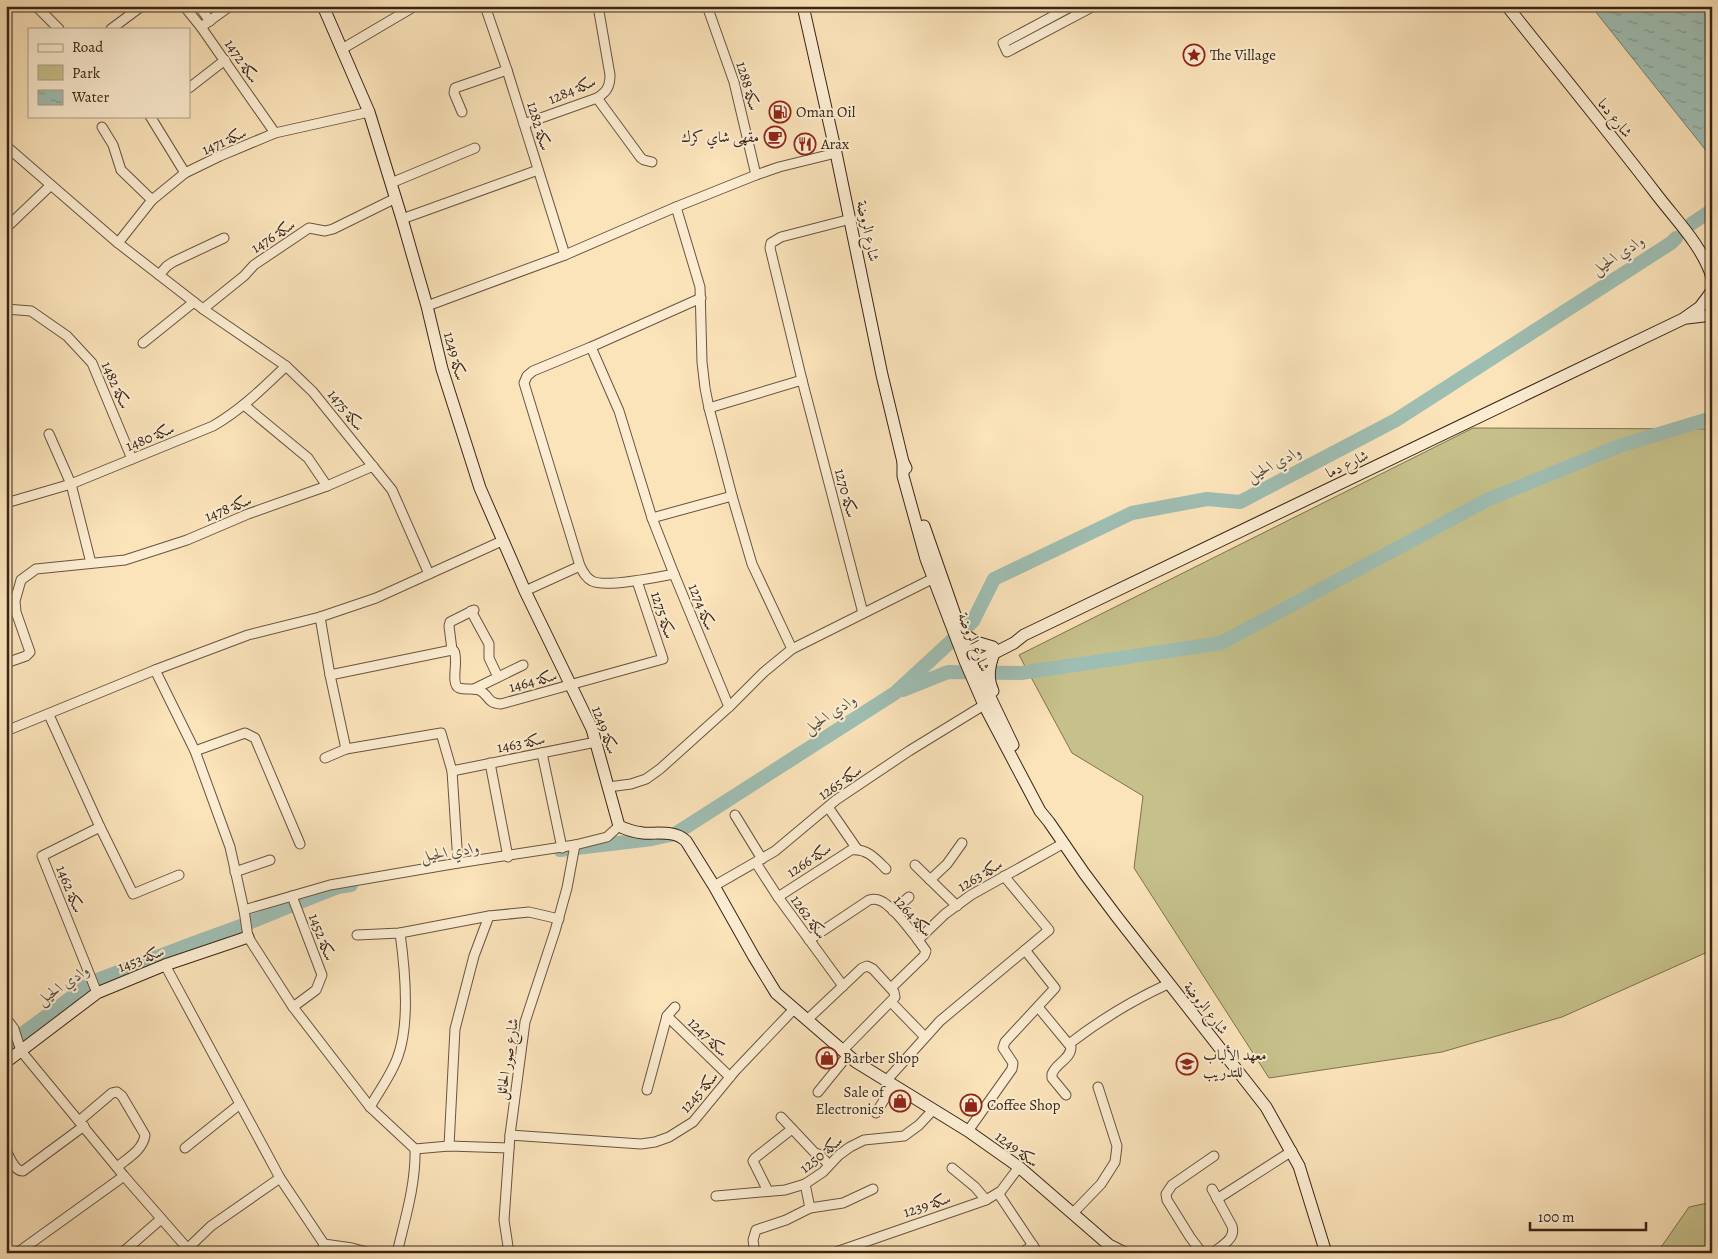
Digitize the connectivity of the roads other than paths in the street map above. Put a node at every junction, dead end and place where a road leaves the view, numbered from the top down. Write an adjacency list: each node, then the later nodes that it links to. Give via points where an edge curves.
1 (36, 6): 17 (street)
2 (142, 6): 18 (street)
3 (184, 6): 16 (street, سكة 1472)
4 (199, 6): 15 (street)
5 (230, 6): 15 (street)
6 (323, 6): 19 (main road, سكة 1249)
7 (414, 6): 19 (street)
8 (484, 6): 21 (street, سكة 1282)
9 (598, 6): 23 (street, سكة 1284, via 610,83)
10 (707, 6): 36 (street, سكة 1288, via 734,82)
11 (803, 6): 32 (main road, شارع الروضة)
12 (1072, 6): 13 (street, via 1003,43 1008,52)
13 (1094, 6)
14 (1507, 6): 47 (main road, شارع دما)
15 (210, 21): 16 (street)
16 (201, 27): 20 (street, سكة 1472)
17 (58, 28)
18 (112, 28)
19 (342, 49): 24 (main road, سكة 1249)
20 (225, 60): 22 (street); 29 (street, سكة 1472)
21 (507, 70): 25 (street, via 455,88); 27 (street, سكة 1282)
22 (190, 87)
23 (597, 98): 27 (street, سكة 1284); 33 (street, via 641,158)
24 (369, 112): 29 (street, سكة 1471); 37 (main road, سكة 1249)
25 (462, 112)
26 (151, 118): 35 (street)
27 (524, 124): 34 (street, سكة 1282)
28 (102, 127): 40 (street, via 113,145 121,170)
29 (275, 133): 35 (street, سكة 1471)
30 (474, 148): 37 (street)
31 (8, 150): 38 (street, سكة 1475)
32 (836, 153): 36 (street); 43 (main road, شارع الروضة)
33 (652, 162)
34 (538, 170): 42 (street); 48 (street, سكة 1282)
35 (185, 173): 40 (street, سكة 1471)
36 (756, 175): 41 (street)
37 (391, 183): 39 (main road, سكة 1249)
38 (51, 185): 44 (street); 46 (street, سكة 1475)
39 (396, 198): 42 (main road, سكة 1249); 56 (street, سكة 1476, via 333,229 310,228 304,231 254,265)
40 (152, 200): 46 (street, سكة 1471)
41 (676, 207): 48 (street); 53 (street, via 697,272)
42 (402, 219): 55 (main road, سكة 1249)
43 (850, 219): 63 (street, سكة 1270, via 781,237 771,243); 79 (main road, شارع الروضة, via 902,473)
44 (6, 228)
45 (224, 238): 50 (street, via 173,262)
46 (118, 243): 50 (street, سكة 1475)
47 (1698, 249): 49 (main road, شارع دما); 51 (main road, شارع دما)
48 (565, 255): 55 (street)
49 (1712, 260)
50 (159, 275): 54 (street, سكة 1475)
51 (1712, 277)
52 (1712, 291): 59 (main road, شارع دما, via 1700,307)
53 (701, 298): 61 (street); 65 (street, via 702,362)
54 (194, 302): 56 (street, سكة 1475); 60 (street)
55 (427, 306): 74 (main road, سكة 1249, via 442,370 477,479)
56 (203, 308): 62 (street, سكة 1475)
57 (6, 309): 67 (street, سكة 1482, via 30,311 66,336 92,363)
58 (1712, 314): 59 (main road, شارع دما)
59 (1683, 319): 87 (main road, شارع دما)
60 (144, 343)
61 (591, 347): 73 (street, سكة 1274, via 619,411); 76 (street, via 533,371 524,383)
62 (286, 366): 64 (street, سكة 1480); 68 (street, سكة 1475, via 313,392)
63 (802, 380): 65 (street); 82 (street, سكة 1270)
64 (244, 405): 67 (street, سكة 1480, via 213,426); 70 (street, via 308,458)
65 (709, 408): 71 (street)
66 (49, 434): 69 (street)
67 (132, 459): 69 (street, سكة 1480)
68 (373, 466): 70 (street, سكة 1478); 77 (street, سكة 1475, via 392,490)
69 (71, 484): 72 (street, سكة 1480); 75 (street)
70 (327, 486): 75 (street, سكة 1478, via 187,540 125,560)
71 (732, 496): 73 (street); 85 (street, via 752,564)
72 (6, 503)
73 (652, 518): 78 (street, سكة 1274)
74 (502, 541): 77 (street); 81 (main road, سكة 1249)
75 (91, 563): 90 (street, سكة 1478, via 36,569 21,580 15,601 16,612 30,652)
76 (580, 566): 80 (street, via 593,582); 81 (street)
77 (429, 574): 83 (street, via 376,598)
78 (674, 574): 80 (street); 98 (street, سكة 1274)
79 (937, 576): 82 (street); 84 (main road, شارع الروضة); 89 (main road, شارع الروضة)
80 (637, 581): 88 (street, سكة 1275)
81 (525, 591): 95 (main road, سكة 1249)
82 (862, 613): 85 (street)
83 (320, 617): 92 (street, via 248,635); 93 (street)
84 (962, 632): 87 (main road); 89 (main road, شارع الروضة)
85 (792, 649): 98 (street)
86 (452, 650): 93 (street); 94 (street, via 450,622 473,611 489,644 489,658); 96 (street, سكة 1464, via 457,657 456,686)
87 (994, 650): 89 (main road, شارع دما); 104 (main road, via 989,668 990,684 1013,735)
88 (663, 659): 95 (street, سكة 1464)
89 (970, 662): 97 (main road, شارع الروضة); 104 (main road, شارع الروضة)
90 (6, 663)
91 (523, 665): 94 (street)
92 (155, 670): 99 (street); 103 (street)
93 (330, 675): 102 (street)
94 (498, 677): 96 (street)
95 (570, 685): 96 (street, سكة 1464, via 501,704 493,704 481,691); 101 (main road, سكة 1249)
96 (474, 689)
97 (984, 705): 110 (street, سكة 1265, via 909,751); 112 (main road, شارع الروضة, via 1040,811)
98 (729, 707): 109 (street, via 646,779)
99 (49, 715): 100 (street); 114 (street)
100 (6, 731)
101 (596, 742): 105 (street, سكة 1463); 109 (main road, سكة 1249)
102 (346, 749): 106 (street); 108 (street, via 441,733)
103 (194, 751): 117 (street, via 245,733 256,738); 127 (street, via 230,847)
104 (1016, 751): 112 (main road, شارع الروضة)
105 (542, 753): 107 (street, سكة 1463); 119 (street)
106 (325, 758)
107 (490, 763): 108 (street, سكة 1463); 121 (street)
108 (452, 771): 124 (street)
109 (608, 787): 113 (main road, سكة 1249)
110 (828, 807): 120 (street, سكة 1266); 123 (street, سكة 1265)
111 (735, 815): 123 (street, سكة 1262)
112 (1050, 822): 116 (main road, شارع الروضة)
113 (619, 826): 118 (street, via 607,837); 131 (main road, سكة 1249, via 642,833 682,836)
114 (100, 827): 128 (street, via 133,894); 150 (street, سكة 1462, via 42,856)
115 (962, 843): 130 (street)
116 (1064, 843): 129 (street, سكة 1263); 147 (main road, شارع الروضة)
117 (300, 844)
118 (575, 846): 119 (street); 139 (street, شارع صور الحائل)
119 (562, 848): 121 (street)
120 (857, 849): 126 (street, سكة 1266, via 868,853); 133 (street, سكة 1266, via 845,853)
121 (508, 857): 124 (street)
122 (270, 860): 127 (street)
123 (759, 861): 131 (street, سكة 1265); 133 (street, سكة 1262)
124 (458, 863): 132 (street, via 330,885)
125 (915, 865): 130 (street)
126 (886, 869)
127 (235, 872): 136 (street)
128 (179, 875)
129 (1004, 876): 135 (street, سكة 1263); 145 (street, via 1049,930)
130 (930, 880): 135 (street)
131 (714, 886): 155 (main road, سكة 1249, via 776,993)
132 (292, 896): 136 (street); 152 (street, سكة 1452, via 322,975 316,990)
133 (778, 897): 143 (street, سكة 1262)
134 (909, 897): 137 (street)
135 (957, 906): 144 (street, سكة 1263)
136 (244, 910): 142 (street)
137 (893, 911): 143 (street, سكة 1264, via 881,901 869,900); 144 (street, سكة 1264)
138 (489, 916): 139 (street, via 529,912); 140 (street); 179 (street, via 474,956 455,1029)
139 (559, 919): 178 (street, شارع صور الحائل, via 525,1022)
140 (400, 933): 141 (street); 171 (street, via 404,962 404,1034 398,1058)
141 (357, 935)
142 (248, 937): 146 (main road, سكة 1453); 152 (street)
143 (809, 940): 148 (street, سكة 1262)
144 (918, 940): 149 (street, سكة 1264, via 926,953)
145 (1025, 950): 154 (street, via 1055,988); 159 (street)
146 (165, 965): 150 (main road, سكة 1453); 170 (street)
147 (1168, 984): 160 (street, via 1107,1017); 184 (main road, شارع الروضة, via 1266,1107)
148 (843, 986): 149 (street, via 867,966); 158 (street)
149 (891, 988): 151 (street, via 895,995)
150 (97, 993): 161 (main road, سكة 1453)
151 (891, 1002): 159 (street); 162 (street)
152 (294, 1007): 171 (street)
153 (675, 1007): 156 (street, سكة 1247)
154 (1038, 1007): 160 (street); 177 (street, via 1005,1042 1003,1048 1012,1069)
155 (794, 1009): 158 (main road, سكة 1249); 164 (street, سكة 1245)
156 (667, 1016): 164 (street, سكة 1247); 167 (street, سكة 1247)
157 (6, 1018): 161 (street, via 14,1029)
158 (808, 1019): 162 (main road, سكة 1249)
159 (925, 1037): 165 (street)
160 (1069, 1044): 169 (street, via 1070,1053 1052,1074)
161 (21, 1051): 163 (main road, سكة 1453); 175 (street)
162 (845, 1053): 165 (main road, سكة 1249); 168 (street)
163 (6, 1062)
164 (730, 1077): 178 (street, سكة 1245, via 693,1122 682,1131 655,1142 618,1144)
165 (889, 1083): 172 (main road, سكة 1249); 173 (street)
166 (1098, 1087): 201 (street, via 1117,1146 1115,1162 1101,1184)
167 (647, 1090)
168 (818, 1092)
169 (1066, 1096)
170 (240, 1104): 180 (street); 191 (street)
171 (370, 1107): 182 (street)
172 (933, 1110): 177 (main road, سكة 1249); 186 (street, سكة 1250, via 904,1136 864,1140)
173 (876, 1113)
174 (781, 1117): 176 (street)
175 (81, 1123): 183 (street, via 24,1170 16,1168); 187 (street); 187 (street, via 112,1093 122,1096 146,1136 140,1148)
176 (792, 1129): 186 (street); 195 (street, via 753,1161)
177 (968, 1131): 188 (main road, سكة 1249)
178 (510, 1135): 181 (street, شارع صور الحائل)
179 (449, 1146): 181 (street); 182 (street)
180 (186, 1148)
181 (509, 1148): 211 (street, شارع صور الحائل, via 504,1220)
182 (415, 1149): 210 (street, via 416,1162)
183 (6, 1150)
184 (1292, 1151): 198 (street); 218 (main road, شارع الروضة)
185 (1214, 1156): 216 (street, via 1168,1188 1166,1194)
186 (829, 1165): 192 (street, سكة 1250)
187 (117, 1167): 190 (street)
188 (1018, 1167): 196 (street, سكة 1239); 201 (main road, سكة 1249)
189 (952, 1168): 199 (street)
190 (124, 1176): 202 (street); 206 (street)
191 (280, 1178): 203 (street); 205 (street, via 211,1226)
192 (805, 1184): 195 (street, سكة 1250); 200 (street)
193 (873, 1189): 200 (street, via 843,1204)
194 (1212, 1189): 198 (street)
195 (768, 1191): 197 (street, سكة 1250)
196 (998, 1193): 199 (street, سكة 1239); 204 (street)
197 (716, 1196)
198 (1217, 1199): 217 (street, via 1234,1232)
199 (986, 1200): 213 (street, سكة 1239)
200 (810, 1208): 212 (street, via 756,1230 753,1235)
201 (1073, 1213): 215 (main road, سكة 1249, via 1109,1245)
202 (161, 1219): 205 (street); 207 (street)
203 (324, 1244): 208 (street); 209 (street)
204 (1036, 1249): 214 (street)
205 (185, 1250)
206 (17, 1253)
207 (122, 1253)
208 (321, 1253)
209 (371, 1253)
210 (397, 1253)
211 (509, 1253)
212 (755, 1253)
213 (833, 1253)
214 (1022, 1253)
215 (1125, 1253)
216 (1202, 1253)
217 (1213, 1253)
218 (1326, 1253)

